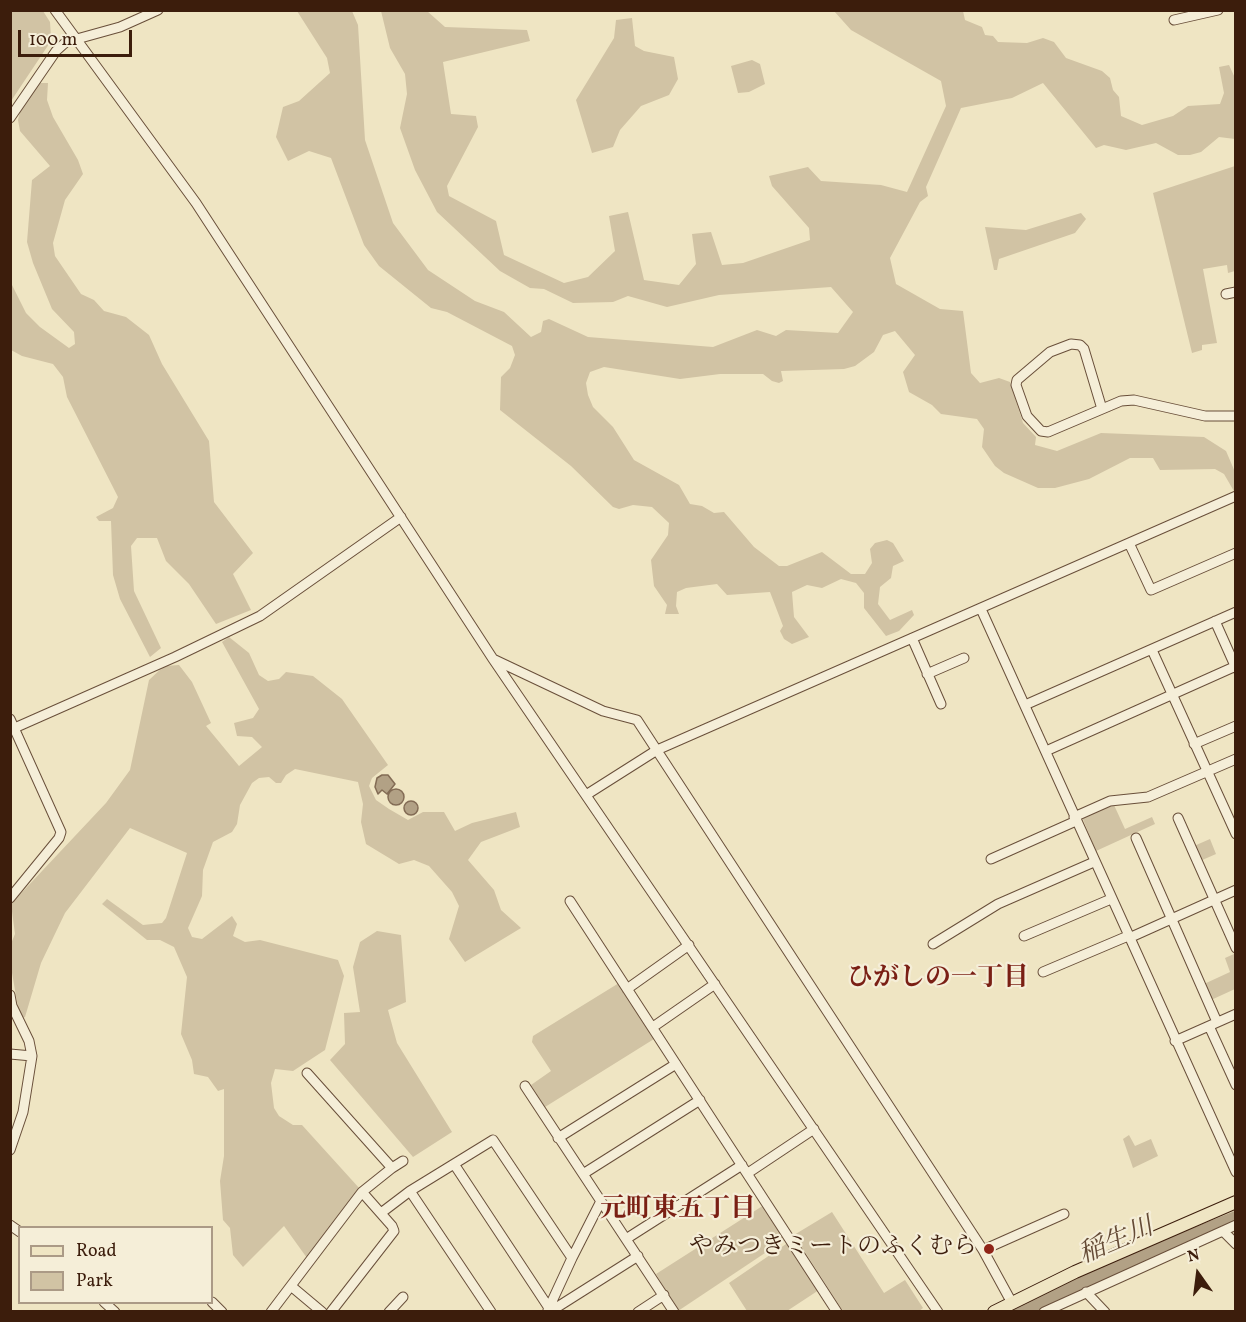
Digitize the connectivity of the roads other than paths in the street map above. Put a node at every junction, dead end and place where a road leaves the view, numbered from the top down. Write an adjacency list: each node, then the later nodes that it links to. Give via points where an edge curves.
1 (56, 10): 5 (street)
2 (158, 10): 5 (street, via 120,27)
3 (1218, 10): 4 (street)
4 (1174, 20)
5 (75, 38): 6 (street, via 56,51); 10 (street, via 196,203)
6 (10, 118)
7 (1102, 409): 7 (street, via 1066,426 1041,431 1027,416 1017,380 1050,352 1071,344 1080,345); 8 (street, via 1134,400 1205,416)
8 (1236, 416)
9 (1236, 496): 11 (street)
10 (401, 517): 19 (street); 25 (street, via 260,616 175,657)
11 (1129, 543): 12 (street, via 1151,590); 13 (street)
12 (1236, 553)
13 (981, 609): 16 (street); 24 (street)
14 (1236, 612): 15 (street)
15 (1215, 621): 17 (street); 20 (street)
16 (912, 638): 21 (street); 28 (street)
17 (1152, 650): 22 (street); 24 (street)
18 (964, 658): 21 (street)
19 (494, 659): 28 (street, via 603,711 637,720); 32 (street)
20 (1235, 667): 22 (street)
21 (927, 674): 23 (street)
22 (1172, 695): 27 (street); 29 (street)
23 (941, 704)
24 (1025, 705): 29 (street)
25 (12, 725): 40 (street, via 61,832)
26 (1236, 726): 27 (street)
27 (1194, 744): 31 (street)
28 (657, 750): 32 (street); 85 (street)
29 (1046, 751): 34 (street)
30 (1236, 759): 31 (street)
31 (1206, 772): 34 (street, via 1148,797 1110,801); 35 (street)
32 (586, 795): 48 (street)
33 (1178, 818): 42 (street)
34 (1075, 819): 37 (street); 38 (street)
35 (1236, 834)
36 (1136, 838): 44 (street)
37 (991, 859)
38 (1094, 861): 41 (street); 47 (street, via 998,904)
39 (1236, 890): 42 (street)
40 (10, 898)
41 (1112, 899): 45 (street); 46 (street)
42 (1214, 899): 44 (street); 49 (street)
43 (570, 901): 52 (street)
44 (1171, 919): 46 (street); 55 (street)
45 (1024, 936)
46 (1129, 937): 50 (street); 57 (street)
47 (933, 944)
48 (689, 945): 51 (street); 52 (street)
49 (1236, 948)
50 (1042, 972)
51 (715, 984): 56 (street); 65 (street)
52 (627, 989): 56 (street)
53 (10, 995): 59 (street, via 30,1041)
54 (1236, 1014): 55 (street)
55 (1213, 1024): 57 (street); 62 (street)
56 (653, 1027): 60 (street)
57 (1175, 1041): 72 (street)
58 (10, 1054): 59 (street)
59 (32, 1056): 67 (street, via 23,1112)
60 (676, 1064): 64 (street); 66 (street)
61 (307, 1073): 71 (street)
62 (1236, 1084)
63 (525, 1086): 66 (street)
64 (700, 1100): 70 (street); 74 (street)
65 (814, 1129): 73 (street); 102 (street)
66 (558, 1138): 74 (street)
67 (10, 1149)
68 (403, 1161): 71 (street)
69 (454, 1164): 75 (street); 87 (street, via 493,1140); 93 (street)
70 (742, 1165): 73 (street); 83 (street)
71 (392, 1168): 76 (street)
72 (1236, 1172)
73 (748, 1173): 94 (street)
74 (584, 1174): 77 (street)
75 (410, 1191): 79 (street); 99 (street)
76 (362, 1192): 79 (street); 88 (street)
77 (601, 1201): 83 (street); 87 (street)
78 (1236, 1202): 92 (main road)
79 (381, 1213): 97 (street, via 394,1231)
80 (1064, 1214): 85 (street)
81 (1236, 1225): 82 (street)
82 (1223, 1231): 84 (street); 89 (street)
83 (626, 1239): 86 (street)
84 (1236, 1244)
85 (983, 1250): 92 (street)
86 (638, 1256): 90 (street); 93 (street)
87 (573, 1258): 93 (street)
88 (291, 1286): 95 (street); 96 (street)
89 (1086, 1292): 104 (street); 105 (street)
90 (664, 1295): 100 (street); 101 (street)
91 (403, 1297): 98 (street)
92 (1012, 1303): 103 (main road)
93 (549, 1310)
94 (834, 1310)
95 (271, 1311)
96 (322, 1311)
97 (331, 1311)
98 (389, 1311)
99 (491, 1311)
100 (638, 1311)
101 (674, 1311)
102 (938, 1311)
103 (994, 1311)
104 (1044, 1311)
105 (1105, 1311)

